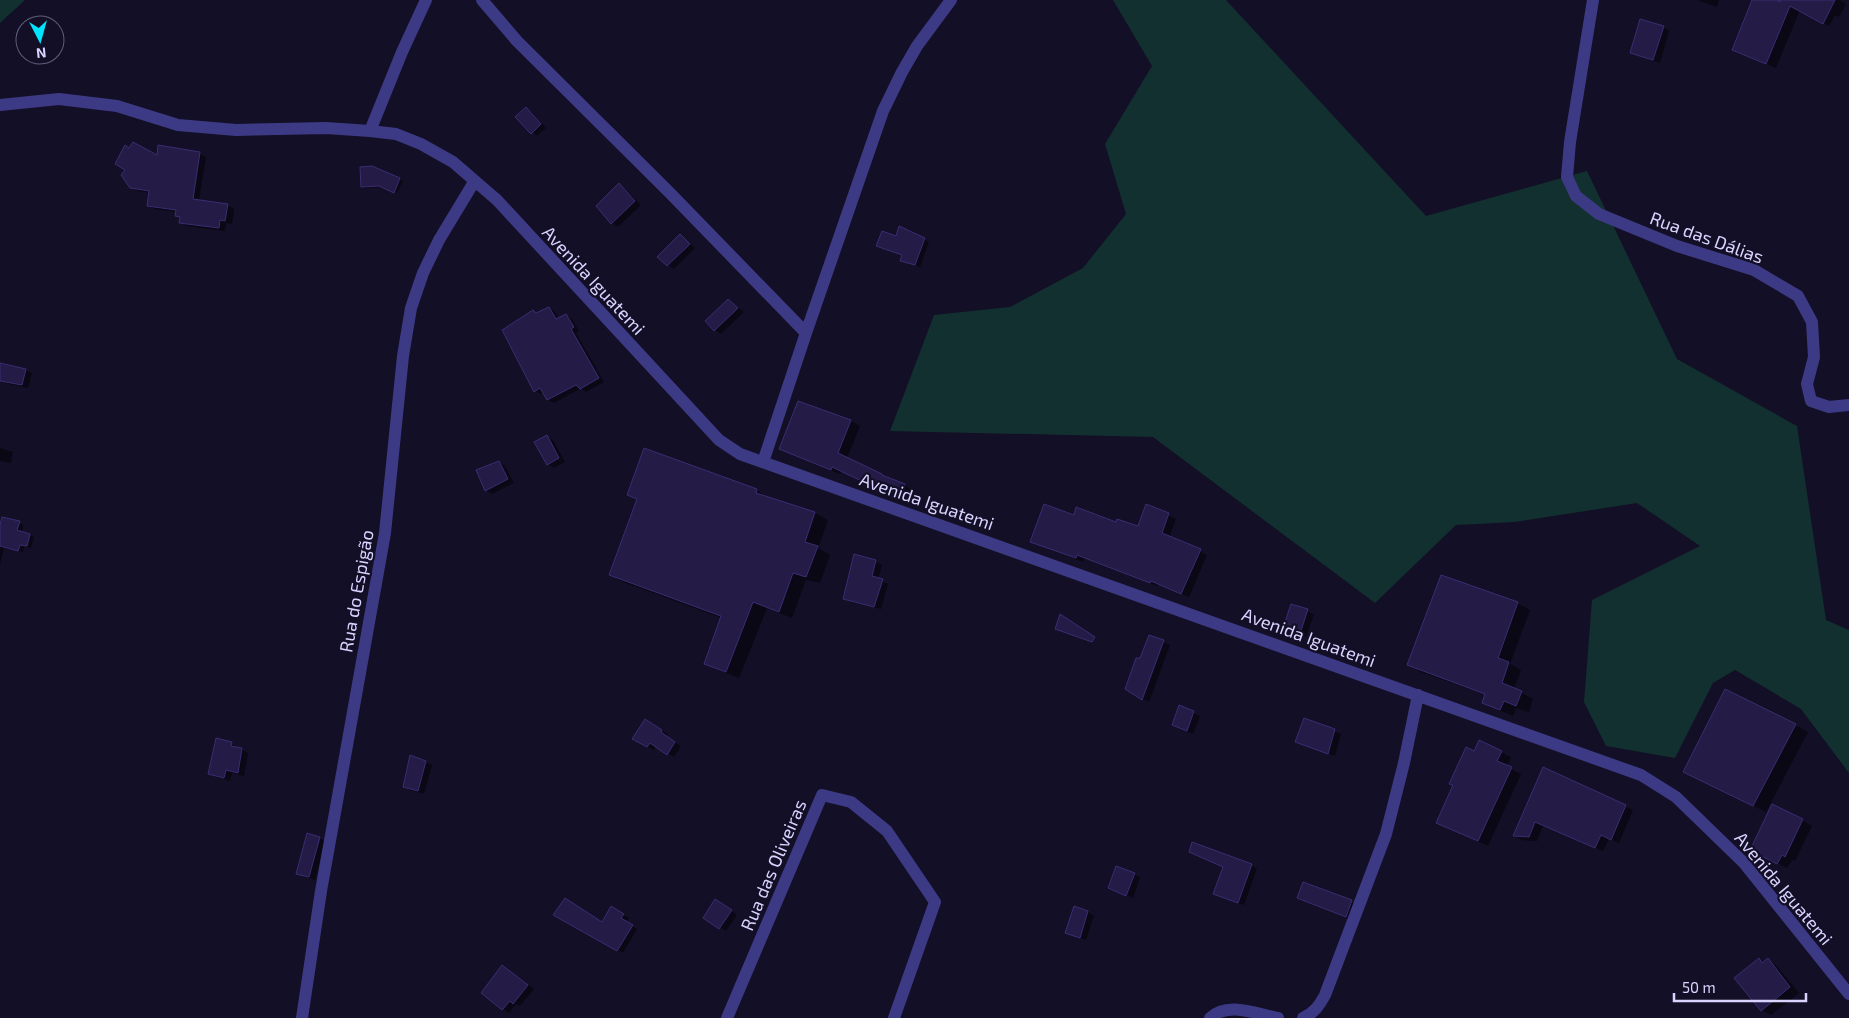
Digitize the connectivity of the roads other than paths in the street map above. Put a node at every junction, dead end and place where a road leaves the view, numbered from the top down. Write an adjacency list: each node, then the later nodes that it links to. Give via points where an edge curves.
1 (426, 0): 6 (street)
2 (482, 0): 8 (street, via 517,41)
3 (951, 0): 8 (street, via 917,46 884,111)
4 (1593, 0): 9 (street, Rua das Dálias, via 1570,142 1567,177 1576,196 1600,214 1677,246 1754,270 1798,296 1812,322 1814,357 1807,384 1811,401 1829,407)
5 (0, 105): 6 (street, Avenida Iguatemi, via 59,99 117,106 178,125 197,127)
6 (370, 131): 7 (street, Avenida Iguatemi, via 396,134 421,144 453,162)
7 (474, 182): 10 (street, Avenida Iguatemi, via 498,200 719,440 740,454); 13 (street, Rua do Espigão, via 439,240 411,308 385,533 321,891)
8 (806, 333): 10 (street)
9 (1849, 405)
10 (763, 462): 11 (street, Avenida Iguatemi)
11 (1418, 695): 12 (street, Avenida Iguatemi, via 1641,775 1676,797 1744,862); 18 (street, via 1386,834 1325,996 1315,1011)
12 (1849, 992)
13 (302, 1018)
14 (727, 1018): 15 (street, Rua das Oliveiras, via 822,795 851,802 887,831 935,902)
15 (894, 1018)
16 (1210, 1018): 17 (street, via 1228,1008)
17 (1278, 1018)
18 (1303, 1018)

